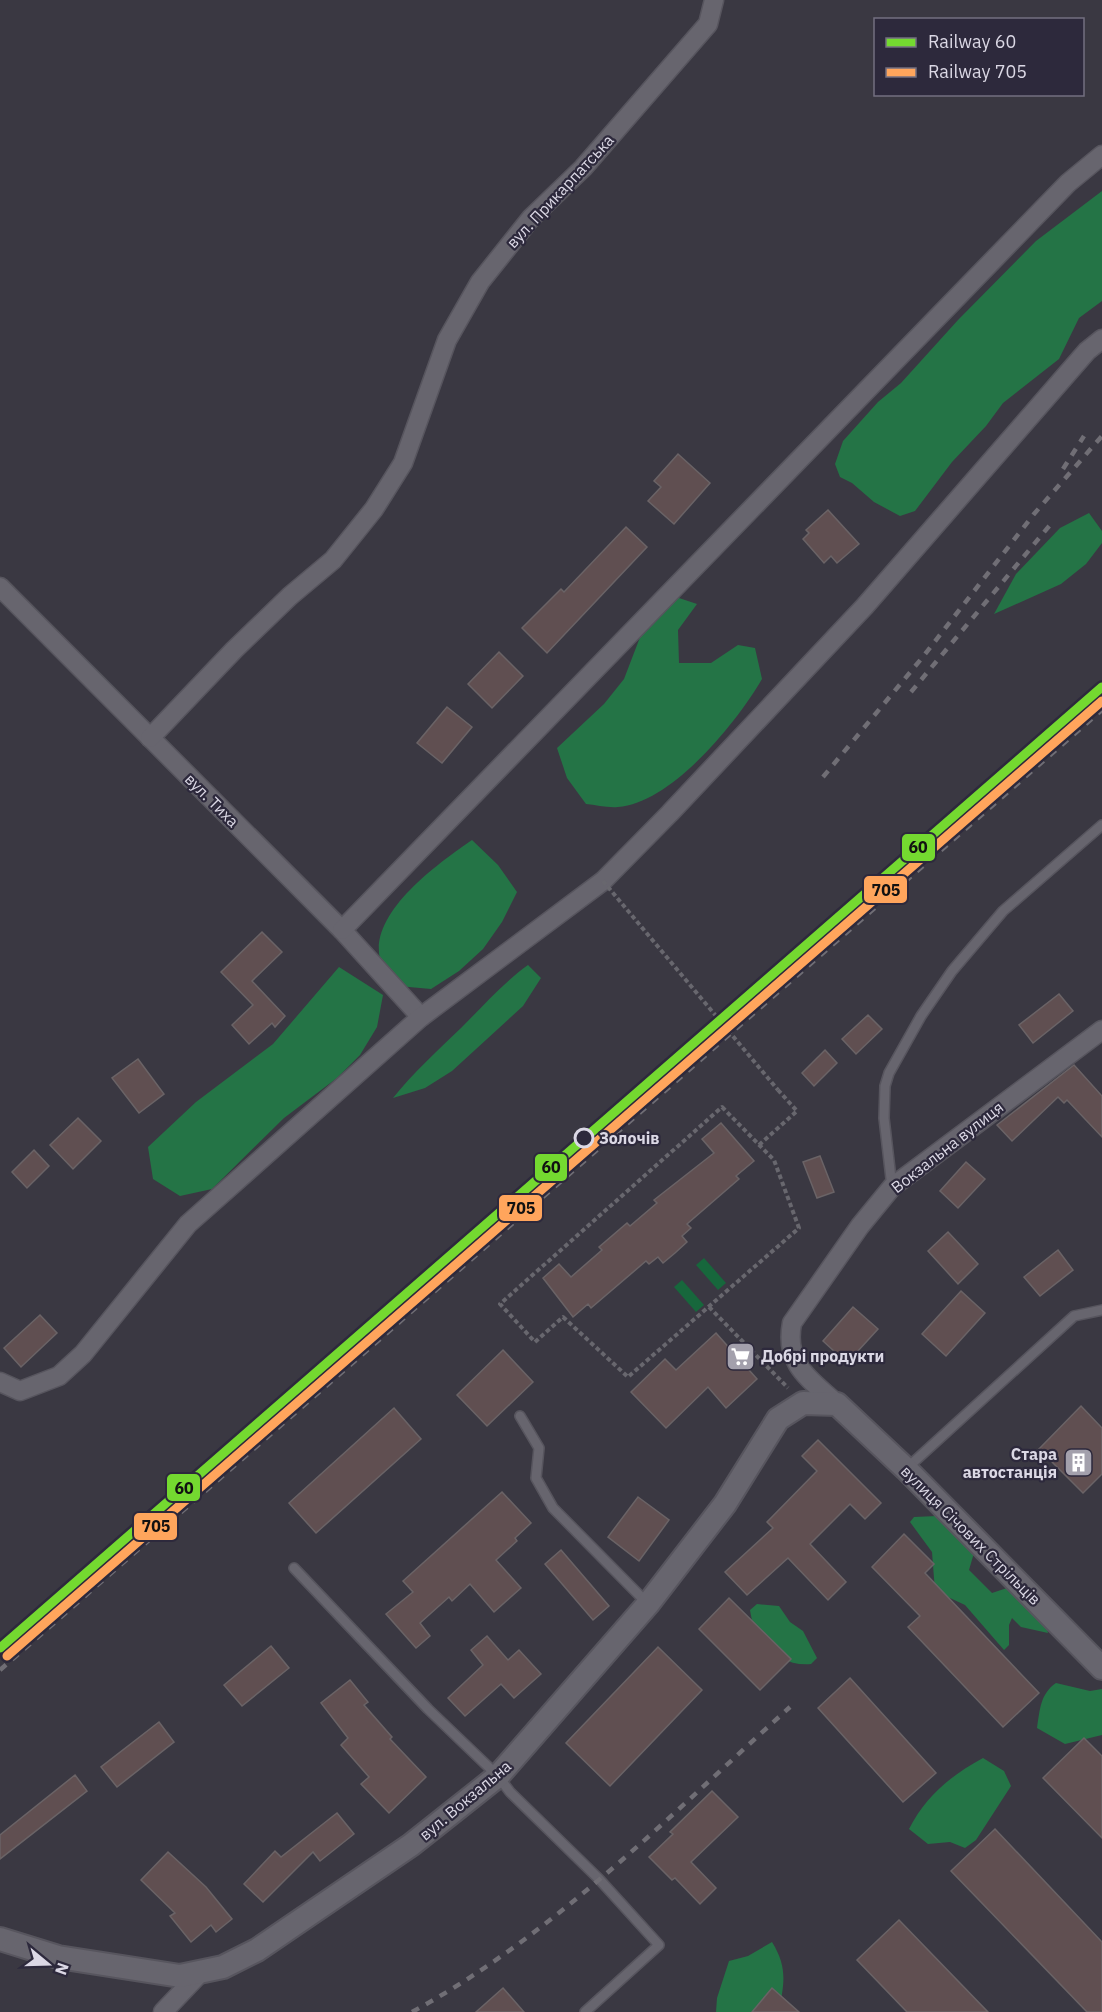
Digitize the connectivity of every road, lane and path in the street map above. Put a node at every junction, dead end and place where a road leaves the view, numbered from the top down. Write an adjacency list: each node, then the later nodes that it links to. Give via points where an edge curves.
1 (714, 0): 5 (street, вул. Прикарпатська, via 708,24 583,168 531,218 480,282 447,340 403,463 374,509 333,560 234,650)
2 (1102, 155): 8 (street, via 1059,192)
3 (1102, 339): 7 (street, via 1087,351 865,606)
4 (0, 587): 5 (street, вул. Тиха)
5 (150, 738): 8 (street, вул. Тиха)
6 (1102, 825): 12 (lane, via 1003,911 952,971 921,1016 888,1073 885,1086 884,1118)
7 (603, 880): 9 (street); 11 (path, bridge, via 797,1111)
8 (342, 930): 9 (street, вул. Тиха)
9 (421, 1017): 15 (street, via 188,1224 83,1354 59,1376 20,1391)
10 (1102, 1030): 12 (street, Вокзальна вулиця)
11 (759, 1145): 13 (path, via 774,1160 799,1228); 13 (path, via 722,1107 501,1304 535,1342 563,1317 628,1377)
12 (892, 1187): 17 (street, Вокзальна вулиця, via 792,1323 788,1341 793,1358 801,1371)
13 (709, 1307): 16 (path)
14 (1102, 1310): 19 (lane, via 1074,1316)
15 (0, 1382)
16 (803, 1403): 17 (street); 21 (street, вул. Вокзальна, via 778,1419 725,1504)
17 (837, 1404): 19 (street, вулиця Січових Стрільців)
18 (520, 1416): 21 (lane, via 539,1448 536,1478 553,1508)
19 (906, 1469): 22 (street, вулиця Січових Стрільців)
20 (294, 1568): 23 (lane, via 428,1709)
21 (648, 1604): 23 (street, вул. Вокзальна)
22 (1101, 1665)
23 (498, 1776): 25 (street, вул. Вокзальна, via 321,1909 257,1950); 27 (lane, via 659,1945)
24 (0, 1939): 25 (street, вул. Вокзальна, via 58,1957 116,1968 180,1976)
25 (201, 1973): 26 (street)
26 (163, 2012)
27 (585, 2012)

